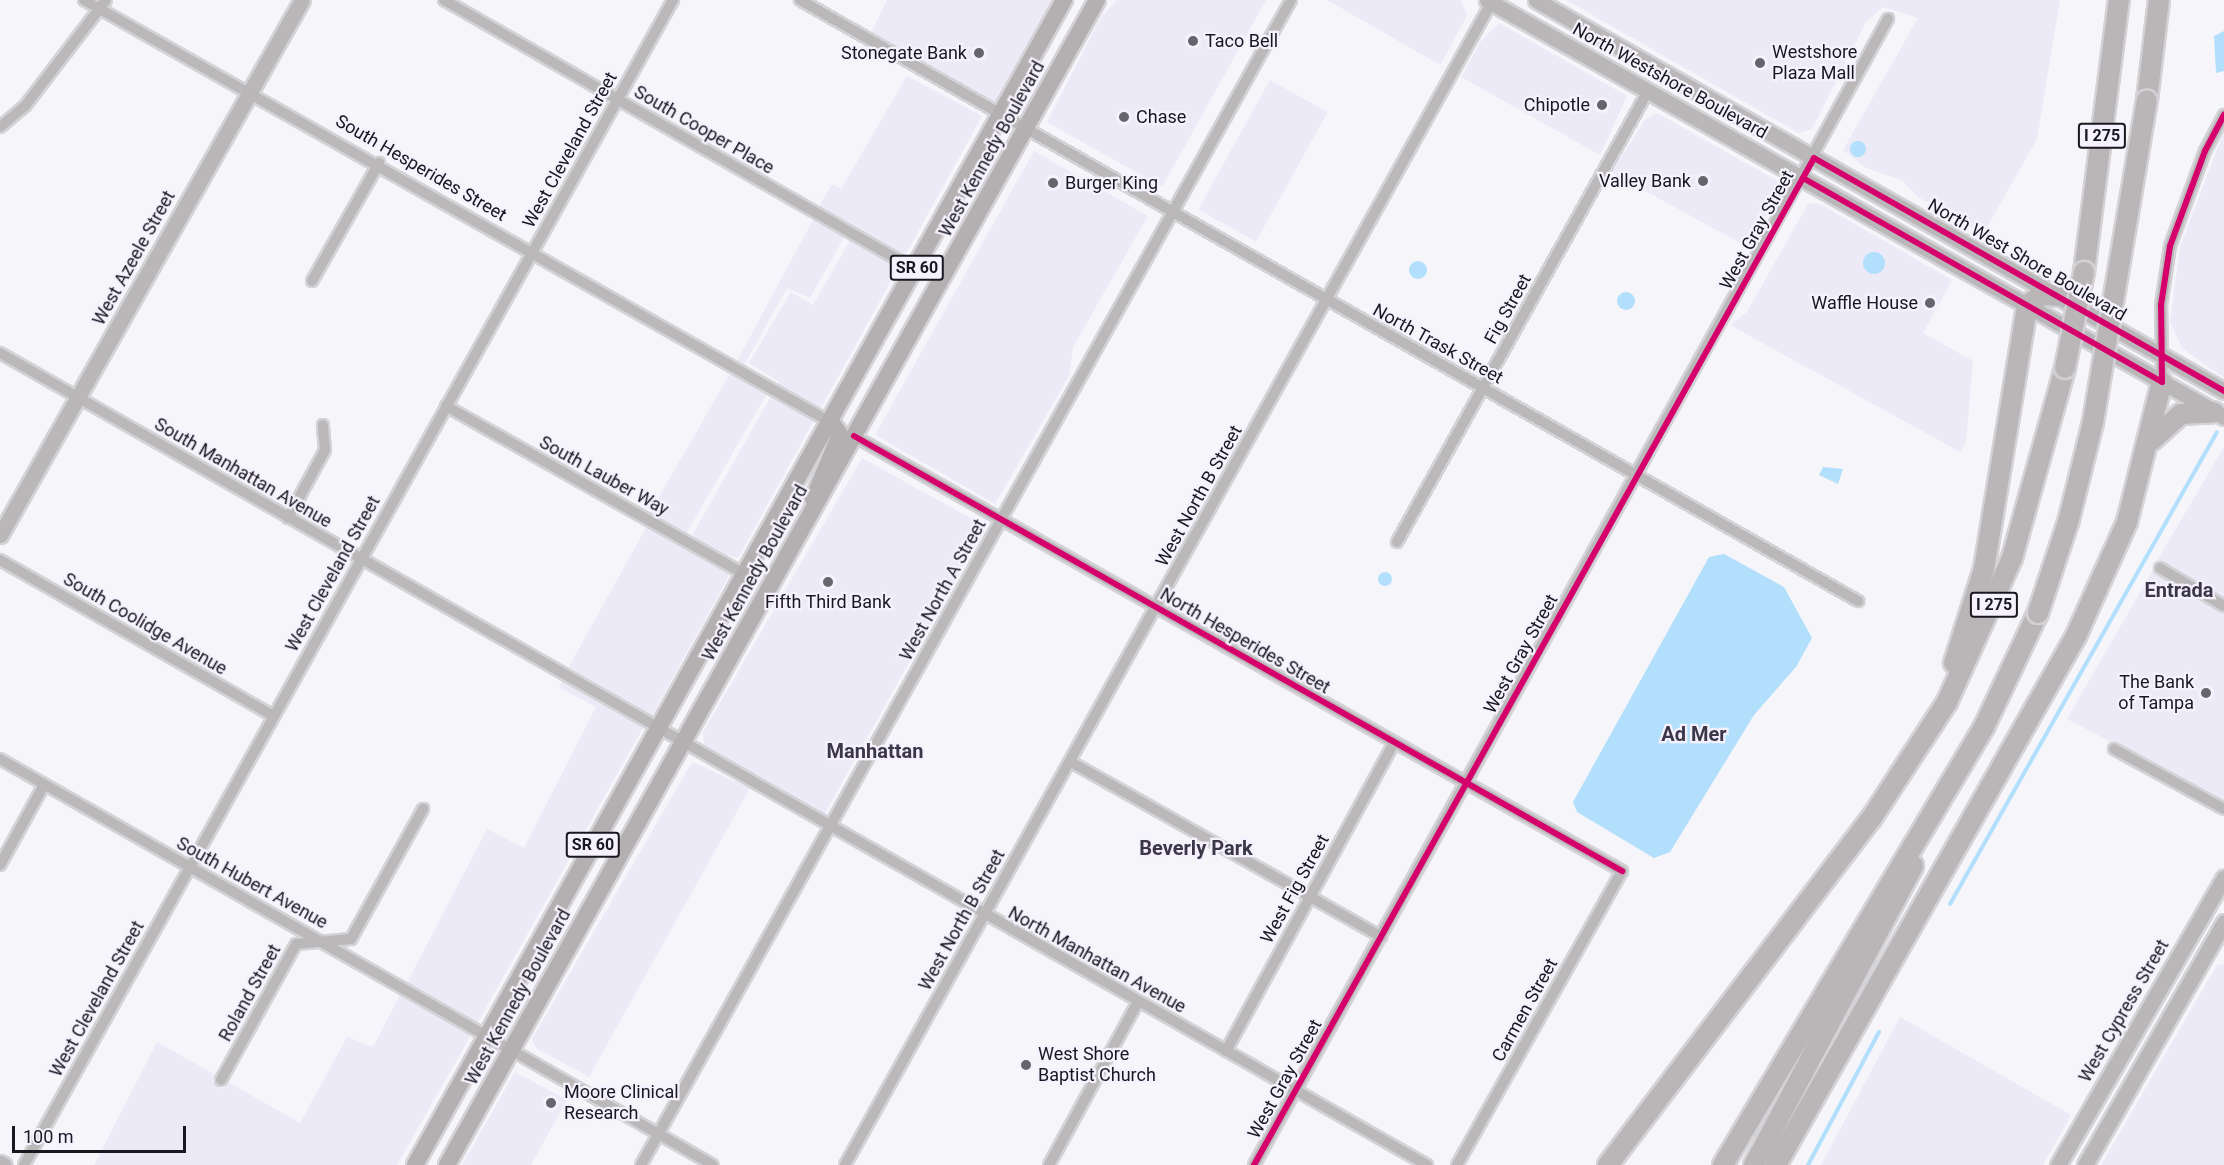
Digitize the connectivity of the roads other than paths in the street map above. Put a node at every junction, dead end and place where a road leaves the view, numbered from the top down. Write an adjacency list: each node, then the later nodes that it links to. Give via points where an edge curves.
1 (84, 0): 13 (street, South Hesperides Street)
2 (302, 0): 15 (main road, West Azeele Street)
3 (444, 0): 17 (street, South Cooper Place)
4 (673, 0): 17 (street, West Cleveland Street)
5 (800, 0): 18 (street, North Trask Street)
6 (1064, 0): 18 (main road, West Kennedy Boulevard / SR 60)
7 (1097, 0): 21 (main road, West Kennedy Boulevard / SR 60)
8 (1291, 0): 25 (street, West North A Street)
9 (1536, 0): 22 (main road, North West Shore Boulevard)
10 (2119, 0): 70 (highway, I 275, bridge, via 2084,272 2065,368 2026,516 1986,625 1924,741)
11 (2159, 0): 63 (highway, I 275, bridge, via 2147,100 2093,422 2069,519 2038,613)
12 (1491, 1): 16 (main road, North Westshore Boulevard); 30 (street, West North B Street)
13 (104, 5): 15 (street, South Hesperides Street); 20 (street, via 25,106)
14 (1888, 19): 22 (street, West Gray Street)
15 (251, 90): 23 (street, South Hesperides Street); 38 (main road, West Azeele Street)
16 (1648, 91): 24 (main road, North Westshore Boulevard); 36 (street, Fig Street)
17 (617, 99): 26 (street, West Cleveland Street); 27 (street, South Cooper Place)
18 (1003, 114): 21 (street, North Trask Street); 27 (main road, West Kennedy Boulevard / SR 60)
19 (2224, 115): 34 (street, via 2205,151 2170,246 2161,305)
20 (0, 127)
21 (1027, 127): 25 (street, North Trask Street); 43 (main road, West Kennedy Boulevard / SR 60)
22 (1814, 158): 24 (street, West Gray Street); 29 (main road, North West Shore Boulevard)
23 (380, 163): 26 (street, South Hesperides Street); 28 (street)
24 (1803, 178): 31 (main road); 45 (street, West Gray Street)
25 (1173, 211): 30 (street, North Trask Street); 48 (street, West North A Street)
26 (532, 250): 39 (street, West Cleveland Street); 41 (street, South Hesperides Street)
27 (916, 270): 32 (main road, West Kennedy Boulevard / SR 60)
28 (312, 281)
29 (2060, 296): 31 (highway, via 2042,295); 34 (main road, North West Shore Boulevard)
30 (1328, 300): 36 (street, North Trask Street); 57 (street, West North B Street)
31 (2027, 305): 35 (main road); 70 (highway, via 1990,535 1971,619 1920,737)
32 (882, 331): 41 (main road, West Kennedy Boulevard / SR 60); 43 (main road, via 871,370 844,424)
33 (0, 352): 38 (street, South Manhattan Avenue)
34 (2162, 355): 35 (street); 37 (main road, North West Shore Boulevard)
35 (2162, 382): 40 (main road); 44 (highway)
36 (1483, 388): 45 (street, North Trask Street); 50 (street, Fig Street)
37 (2224, 391)
38 (78, 397): 47 (street, South Manhattan Avenue); 49 (main road, West Azeele Street)
39 (446, 406): 52 (street, West Cleveland Street); 54 (street, South Lauber Way)
40 (2219, 414): 44 (highway, via 2181,414)
41 (832, 423): 46 (main road, via 840,434 814,486); 54 (main road, West Kennedy Boulevard / SR 60)
42 (323, 425): 47 (street, via 325,450)
43 (854, 436): 46 (main road, West Kennedy Boulevard / SR 60); 48 (street, North Hesperides Street)
44 (2150, 442): 101 (highway, via 2127,522 2058,672)
45 (1638, 475): 55 (street, North Trask Street); 66 (street, West Gray Street)
46 (811, 513): 60 (main road, West Kennedy Boulevard / SR 60)
47 (288, 518): 52 (street, South Manhattan Avenue)
48 (1001, 520): 57 (street, North Hesperides Street); 71 (street, West North A Street)
49 (0, 535)
50 (1397, 542)
51 (0, 560): 58 (street, South Coolidge Avenue)
52 (360, 560): 58 (street, West Cleveland Street); 59 (street, South Manhattan Avenue)
53 (2160, 568): 56 (street)
54 (746, 575): 59 (main road, West Kennedy Boulevard / SR 60)
55 (1858, 601)
56 (2224, 606)
57 (1155, 607): 61 (street, North Hesperides Street); 65 (street, West North B Street)
58 (273, 716): 73 (street, West Cleveland Street)
59 (658, 727): 60 (street, North Manhattan Avenue); 82 (main road, West Kennedy Boulevard / SR 60)
60 (683, 743): 71 (street, North Manhattan Avenue); 83 (main road, West Kennedy Boulevard / SR 60)
61 (1394, 743): 66 (street, North Hesperides Street); 76 (street, West Fig Street)
62 (2114, 749): 69 (street)
63 (1969, 753): 99 (highway, I 275); 100 (highway, via 1863,968)
64 (0, 759): 67 (street, South Hubert Avenue)
65 (1071, 762): 76 (street); 77 (street, West North B Street)
66 (1467, 784): 74 (street, North Hesperides Street); 79 (street, West Gray Street)
67 (44, 785): 72 (street); 73 (street, South Hubert Avenue)
68 (423, 808): 80 (street, via 351,939)
69 (2224, 809)
70 (1871, 819): 98 (highway, I 275)
71 (830, 827): 77 (street, North Manhattan Avenue); 87 (street, West North A Street)
72 (0, 865)
73 (189, 867): 80 (street, South Hubert Avenue); 88 (street, West Cleveland Street)
74 (1622, 871): 97 (street, Carmen Street)
75 (2224, 878): 102 (main road, West Cypress Street)
76 (1308, 897): 79 (street); 84 (street, West Fig Street)
77 (982, 914): 81 (street, North Manhattan Avenue); 93 (street, West North B Street)
78 (2224, 922): 103 (main road)
79 (1381, 938): 86 (street, West Gray Street)
80 (320, 941): 82 (street, South Hubert Avenue); 85 (street, Roland Street, via 296,944)
81 (1138, 1002): 84 (street, North Manhattan Avenue); 94 (street)
82 (488, 1035): 83 (street, South Hubert Avenue); 89 (main road, West Kennedy Boulevard / SR 60)
83 (511, 1050): 87 (street, South Hubert Avenue); 90 (main road, West Kennedy Boulevard / SR 60)
84 (1226, 1052): 86 (street, North Manhattan Avenue)
85 (221, 1080)
86 (1295, 1091): 95 (street, West Gray Street); 96 (street, North Manhattan Avenue)
87 (658, 1134): 91 (street, West North A Street); 92 (street, South Hubert Avenue)
88 (24, 1165)
89 (415, 1165)
90 (447, 1165)
91 (641, 1165)
92 (713, 1165)
93 (845, 1165)
94 (1049, 1165)
95 (1254, 1165)
96 (1427, 1165)
97 (1456, 1165)
98 (1608, 1165)
99 (1724, 1165)
100 (1754, 1165)
101 (1776, 1165)
102 (2058, 1165)
103 (2085, 1165)

